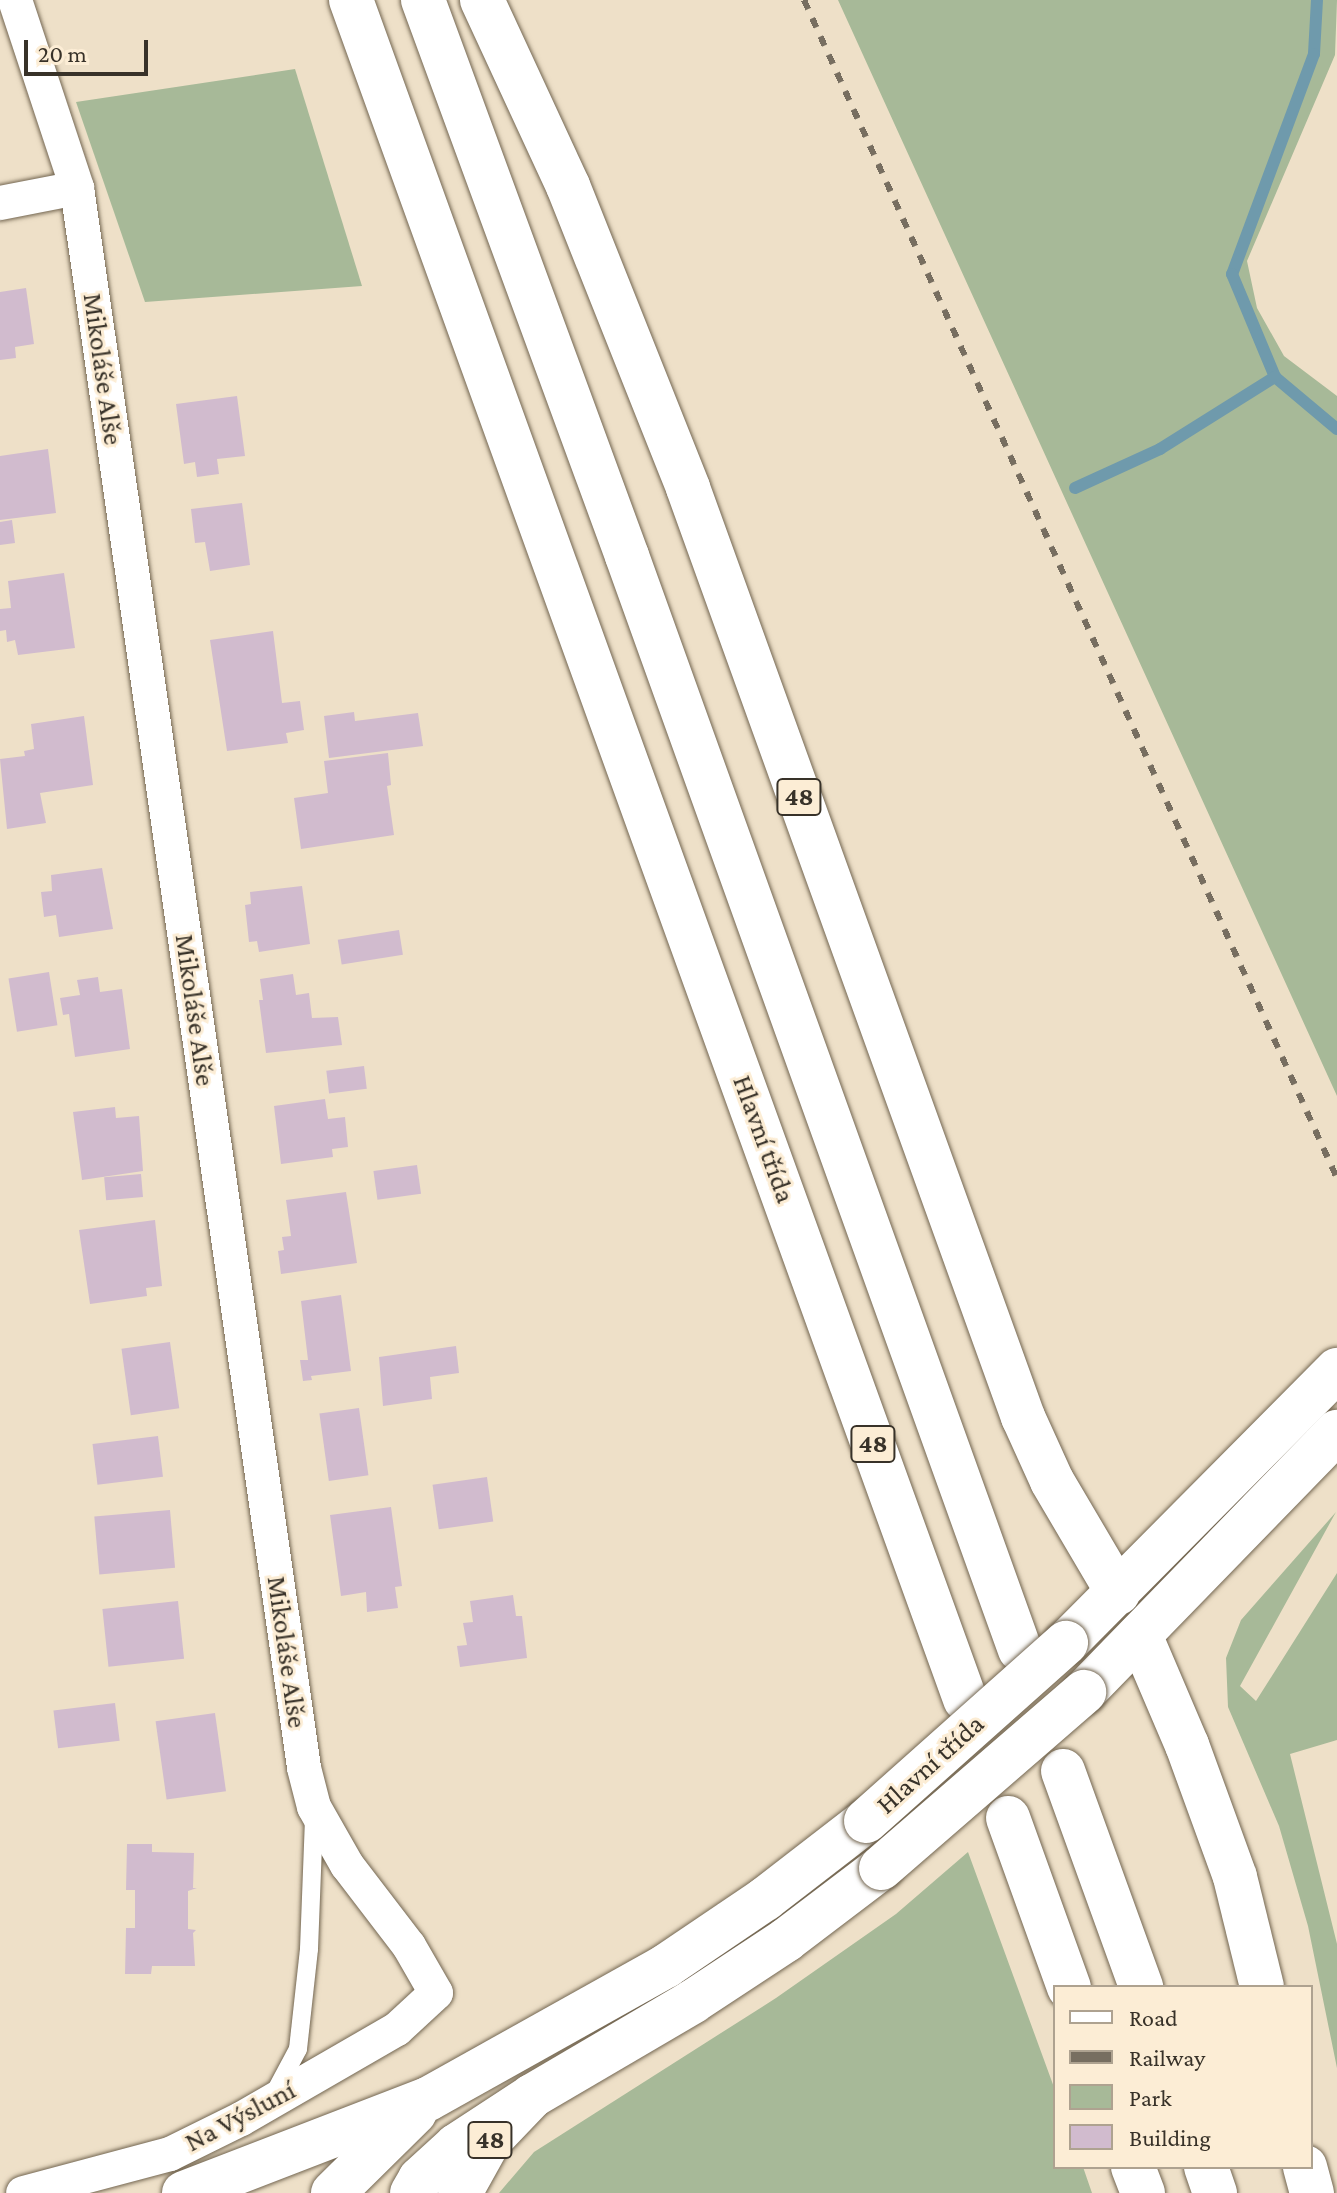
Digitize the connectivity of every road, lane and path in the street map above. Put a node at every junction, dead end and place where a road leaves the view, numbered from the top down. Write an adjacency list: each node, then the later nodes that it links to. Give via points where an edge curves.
1 (15, 0): 5 (street, Mikoláše Alše)
2 (351, 0): 12 (main road, Hlavní třída / 48)
3 (423, 0): 11 (main road, 48)
4 (482, 0): 9 (main road, 48, via 568,186 688,488 1023,1417 1052,1481)
5 (77, 188): 6 (street); 14 (street, Mikoláše Alše, via 304,1768)
6 (0, 203)
7 (1337, 1370): 9 (main road, Hlavní třída)
8 (1337, 1432): 10 (main road, Hlavní třída)
9 (1118, 1593): 10 (main road, 48); 21 (main road, Hlavní třída, bridge, via 866,1821 765,1899 666,1966)
10 (1140, 1635): 18 (main road, 48, via 1235,1877); 20 (main road, Hlavní třída, bridge, via 1084,1692 881,1868 692,2002)
11 (1020, 1650)
12 (965, 1699)
13 (1063, 1771): 17 (main road)
14 (314, 1807): 19 (street, Mikoláše Alše, via 347,1865 409,1946); 22 (lane, via 309,1949 298,2049)
15 (1008, 1818): 16 (main road)
16 (1068, 1985)
17 (1140, 1985)
18 (1262, 1985)
19 (436, 1993): 22 (street, Na Výsluní, via 397,2029)
20 (532, 2096): 30 (main road, via 456,2146); 31 (main road, 48, via 489,2141)
21 (428, 2099): 28 (main road); 29 (main road)
22 (269, 2103): 27 (street, Na Výsluní, via 170,2154)
23 (1120, 2169): 32 (main road)
24 (1134, 2169): 33 (main road)
25 (1207, 2169): 34 (main road)
26 (1306, 2169): 35 (main road)
27 (23, 2193)
28 (184, 2193)
29 (333, 2193)
30 (412, 2193)
31 (460, 2193)
32 (1126, 2193)
33 (1143, 2193)
34 (1215, 2193)
35 (1312, 2193)

